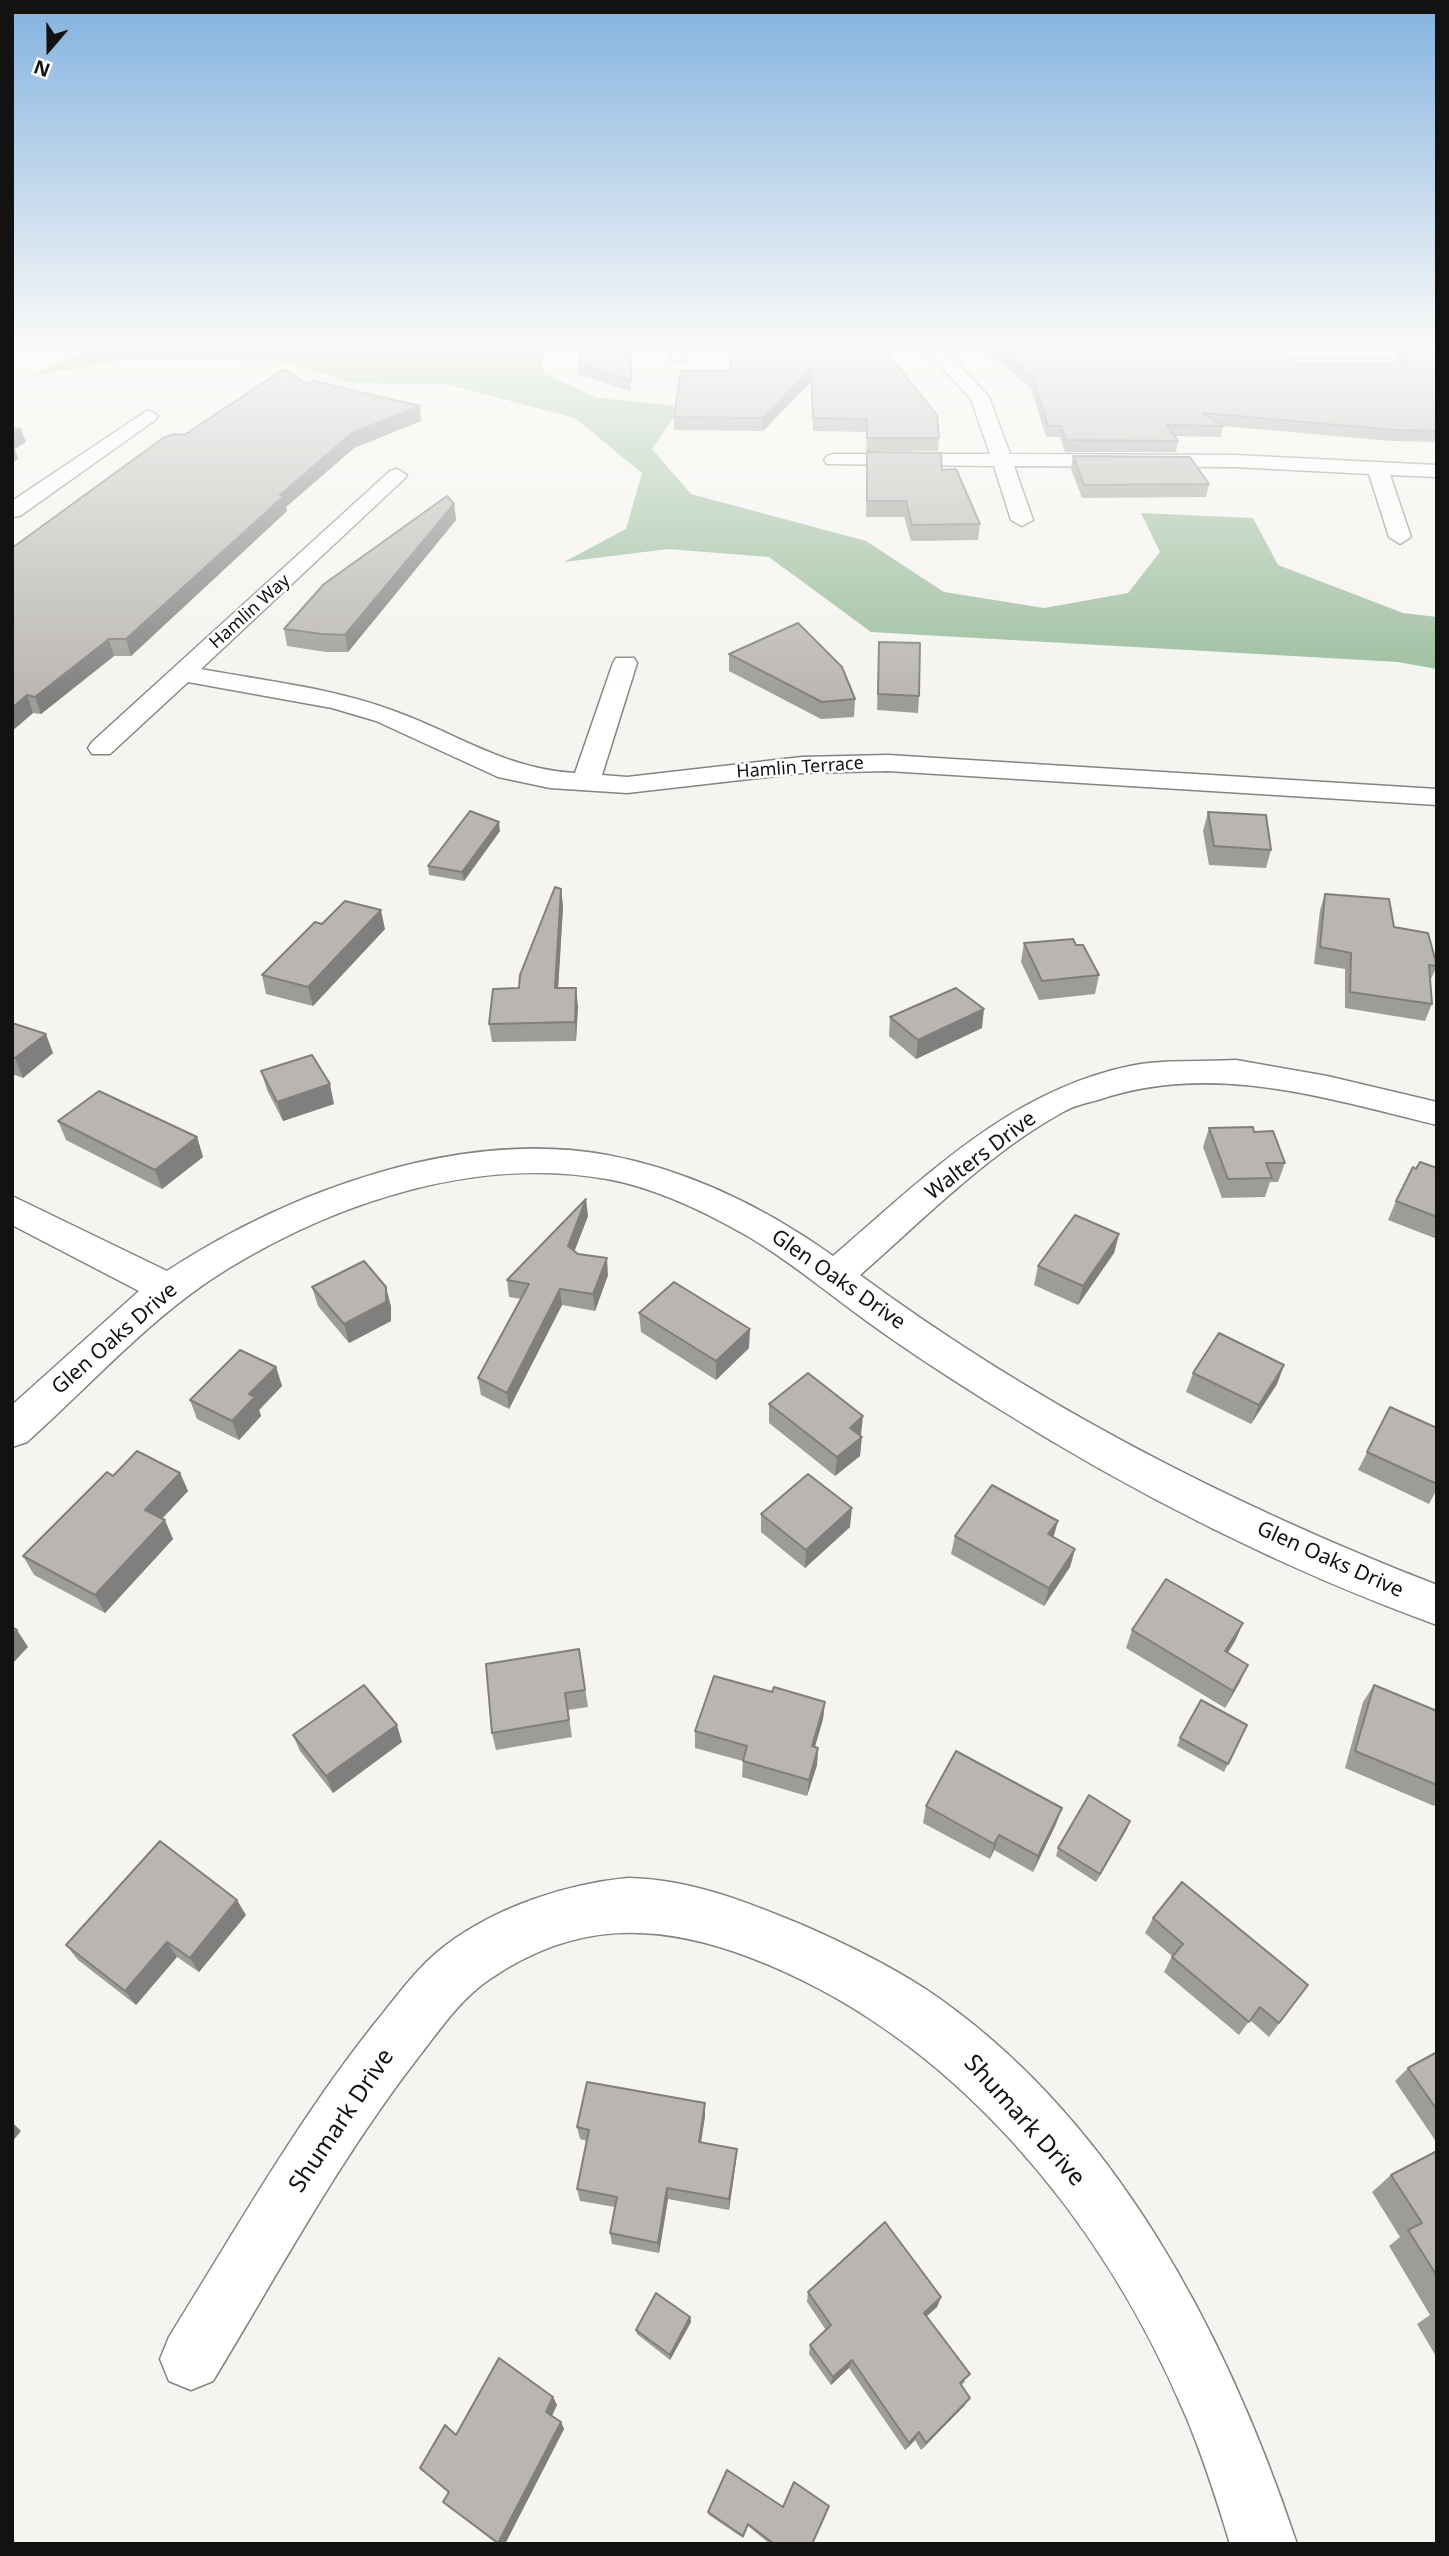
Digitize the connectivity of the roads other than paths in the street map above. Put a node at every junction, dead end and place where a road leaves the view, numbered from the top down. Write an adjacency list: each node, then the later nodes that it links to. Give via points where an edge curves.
1 (79, 464): 7 (street)
2 (1004, 464): 8 (street)
3 (1294, 464): 4 (street)
4 (1378, 469): 5 (street); 9 (street)
5 (1437, 471)
6 (397, 475): 11 (street, Hamlin Way)
7 (12, 511)
8 (1022, 520)
9 (1400, 537)
10 (625, 663): 13 (street)
11 (181, 673): 12 (street, Hamlin Way); 13 (street, Hamlin Terrace, via 336,701 398,721 508,771)
12 (101, 748)
13 (585, 784): 14 (street, Hamlin Terrace, via 627,785 802,765 888,763)
14 (1437, 797)
15 (1437, 1114): 17 (street, Walters Drive, via 1327,1087 1236,1072 1132,1076 1052,1102 982,1149)
16 (12, 1209): 18 (street)
17 (835, 1275): 18 (street, Glen Oaks Drive, via 756,1225 650,1179 559,1161 511,1162 408,1179 349,1196 216,1257); 20 (street, Glen Oaks Drive, via 890,1317 1140,1471 1260,1530)
18 (168, 1289): 19 (street, Glen Oaks Drive)
19 (12, 1430)
20 (1437, 1605)
21 (191, 2359): 22 (street, Shumark Drive, via 366,2077 430,1999 471,1959 525,1929 582,1910 653,1905 739,1926 841,1969 922,2020 985,2072 1064,2158 1138,2262 1205,2383 1252,2500)
22 (1264, 2544)

